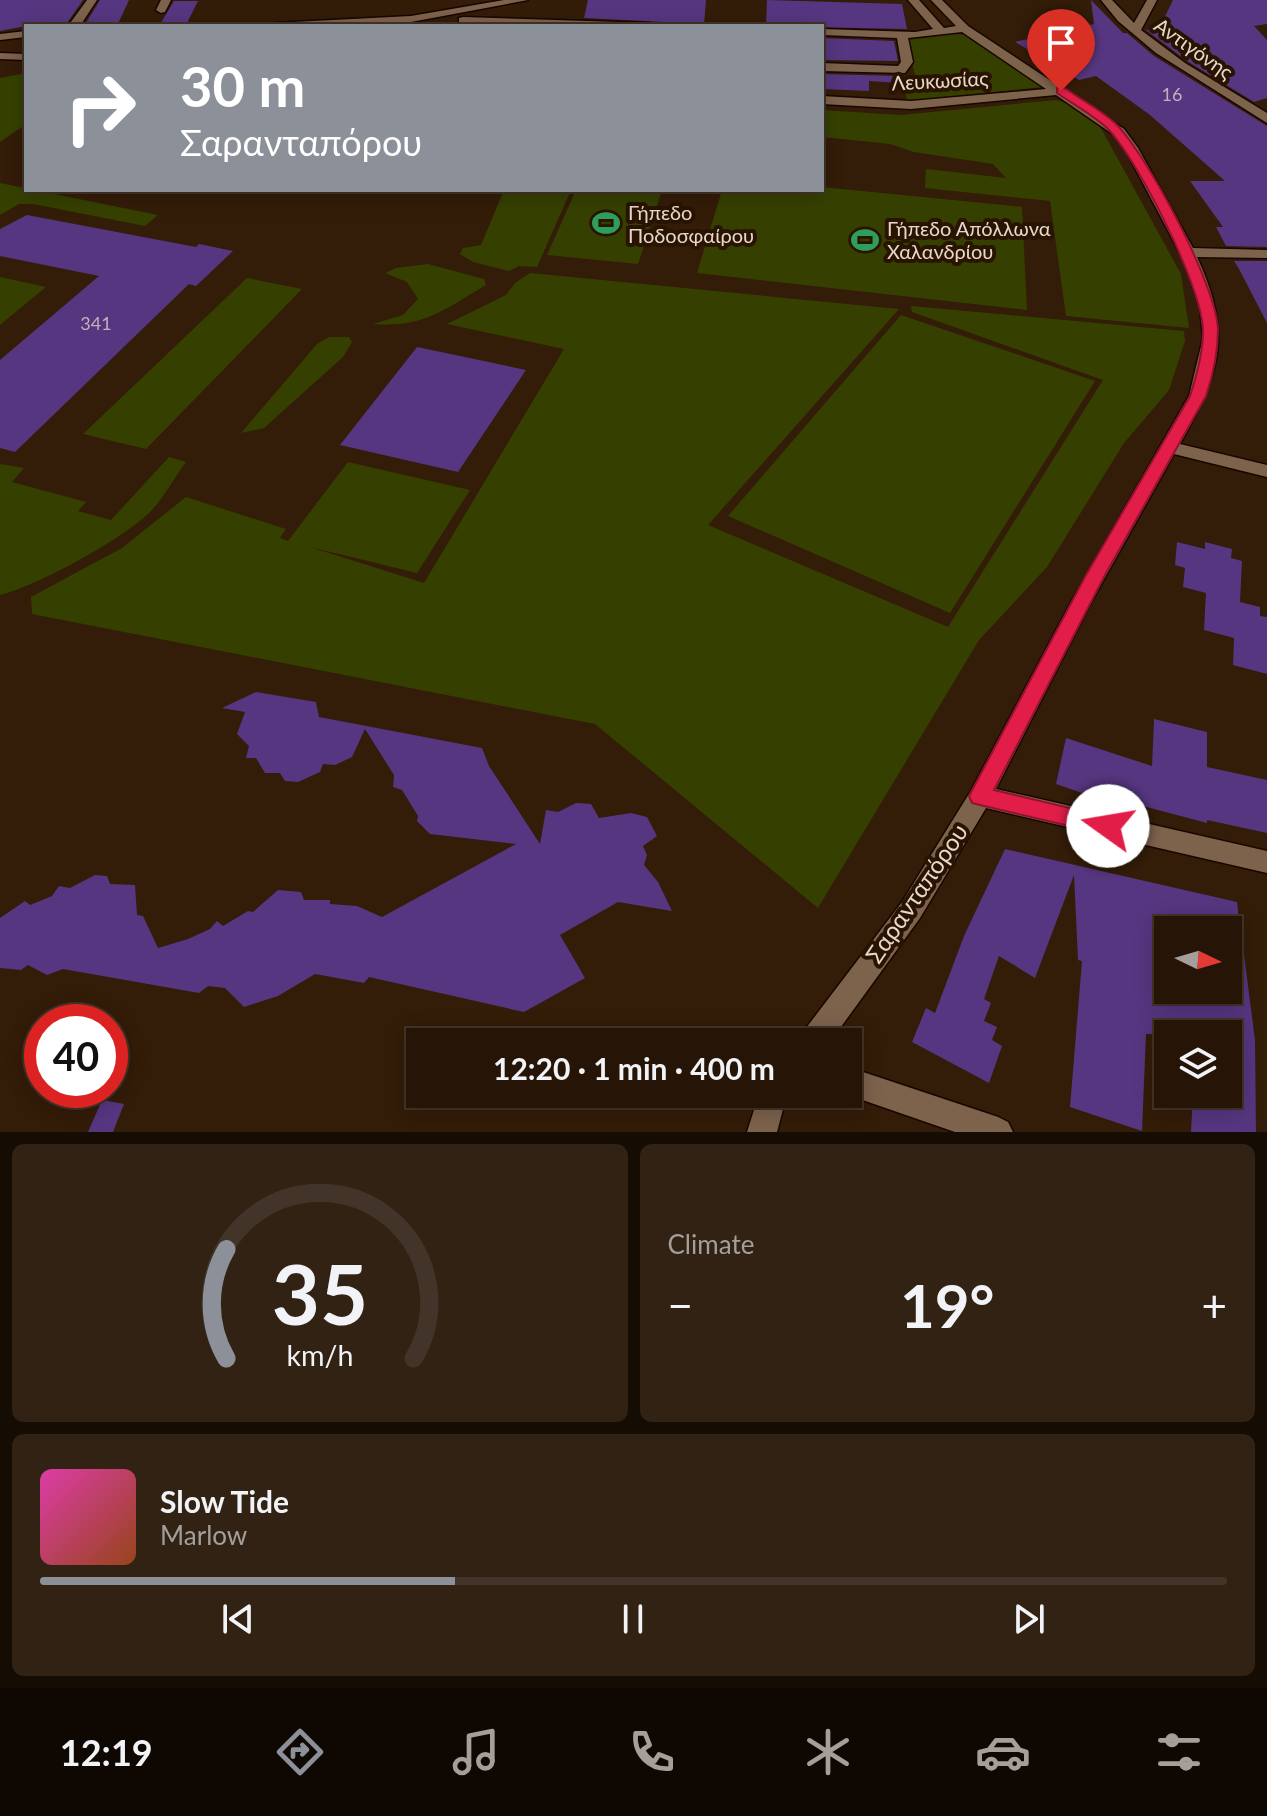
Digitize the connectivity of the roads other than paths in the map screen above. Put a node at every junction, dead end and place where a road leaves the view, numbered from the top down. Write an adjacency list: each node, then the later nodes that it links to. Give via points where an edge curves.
1 (92, 0): 10 (street)
2 (523, 0): 7 (street)
3 (913, 0): 15 (street)
4 (936, 0): 13 (street, Σαρανταπόρου)
5 (1106, 0): 14 (street, Αντιγόνης)
6 (1152, 0): 14 (street)
7 (482, 4): 8 (street); 9 (street)
8 (411, 19): 9 (street); 11 (street)
9 (471, 23): 12 (street)
10 (75, 24)
11 (313, 24)
12 (531, 24)
13 (964, 28): 15 (street); 23 (street, Σαρανταπόρου)
14 (1136, 29): 26 (street, Αντιγόνης)
15 (941, 31): 18 (street)
16 (824, 32): 18 (street)
17 (24, 34): 19 (street)
18 (902, 35): 22 (street, via 907,62 901,70)
19 (0, 37)
20 (0, 56): 21 (street)
21 (24, 57)
22 (824, 67)
23 (1061, 91): 24 (street, Λευκωσίας, via 911,105); 28 (street, Σαρανταπόρου, via 1109,124 1131,148)
24 (824, 100)
25 (1267, 100): 26 (street)
26 (1248, 106): 27 (street, Αντιγόνης)
27 (1267, 119)
28 (1186, 252): 29 (street); 30 (street, Σαρανταπόρου, via 1206,302 1210,345 1198,396)
29 (1267, 254)
30 (1169, 447): 31 (street); 32 (street, Σαρανταπόρου)
31 (1267, 471)
32 (980, 796): 33 (street); 34 (street, Σαρανταπόρου, via 911,910)
33 (1267, 862)
34 (823, 1028)
35 (862, 1086): 38 (street)
36 (769, 1108): 37 (street)
37 (762, 1132)
38 (998, 1132)

